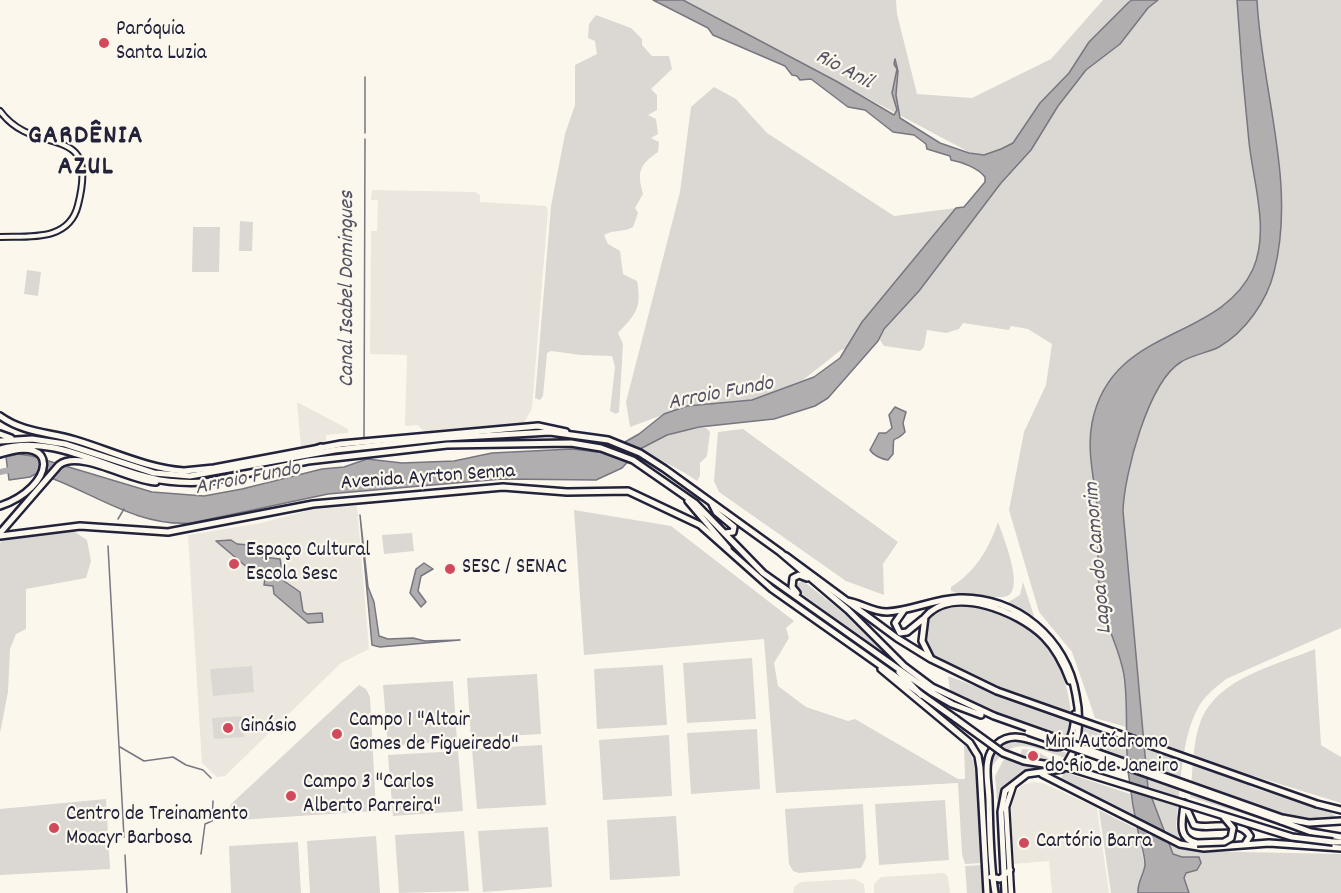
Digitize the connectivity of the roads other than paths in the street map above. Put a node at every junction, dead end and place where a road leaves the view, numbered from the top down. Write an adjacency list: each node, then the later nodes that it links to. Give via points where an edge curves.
1 (0, 111): 2 (main road, via 14,128 71,149 80,157 84,169 75,216 66,226 37,238)
2 (0, 237)
3 (0, 416): 8 (highway, Avenida Ayrton Senna, via 26,431 71,439 170,470 214,468)
4 (566, 432): 8 (highway, Avenida Ayrton Senna, via 549,427 517,428); 11 (highway, Avenida Ayrton Senna, via 363,447); 14 (highway, Avenida Ayrton Senna, via 615,442 647,457)
5 (0, 434): 6 (highway)
6 (19, 439): 7 (highway, Avenida Ayrton Senna); 11 (highway, Avenida Ayrton Senna, via 65,444 172,476 209,474)
7 (0, 441)
8 (321, 447): 11 (highway)
9 (0, 449): 12 (highway, Avenida Ayrton Senna, via 27,445 61,449)
10 (0, 454): 15 (highway, via 16,450 35,452 43,459 45,470 30,490)
11 (267, 463)
12 (164, 481): 13 (highway, Avenida Ayrton Senna, via 206,482 308,461 447,445 585,444 619,453); 17 (highway, via 141,480 78,459 67,460)
13 (683, 496): 16 (highway); 18 (highway)
14 (711, 502): 16 (highway, via 716,512 734,527 734,532); 19 (highway)
15 (0, 506)
16 (725, 533): 22 (highway, via 763,573)
17 (0, 535): 18 (highway, Avenida Ayrton Senna, via 80,526 176,531 313,504 503,487 567,492 627,490 700,525)
18 (728, 548): 27 (highway, Avenida Ayrton Senna, via 764,583)
19 (780, 552): 20 (highway); 21 (highway)
20 (814, 582): 22 (highway, via 799,575 792,584); 29 (highway, via 917,676)
21 (847, 601): 23 (highway, via 879,612); 25 (highway)
22 (816, 609): 26 (highway)
23 (906, 609): 24 (highway, via 895,623 900,633 911,630); 31 (highway, via 947,599 984,600 1018,613 1050,636 1074,684 1077,732 1074,751 1062,769)
24 (925, 617): 25 (highway, via 921,641); 30 (highway, via 936,608 953,603 992,607 1036,630 1060,658 1072,689 1075,711 1066,745 1055,748 1016,737)
25 (931, 659): 34 (highway, bridge, via 997,691)
26 (890, 662): 28 (highway); 29 (highway, via 940,698)
27 (878, 665): 28 (highway, Avenida Ayrton Senna); 33 (highway, Avenida Ayrton Senna, via 969,743 978,756)
28 (921, 695): 35 (highway, Avenida Ayrton Senna, bridge, via 1003,753 1018,759 1070,768)
29 (993, 718): 36 (highway, bridge)
30 (994, 747): 33 (highway, via 986,757); 45 (highway, via 989,756)
31 (1037, 772): 32 (highway); 40 (highway, via 1168,839 1195,847)
32 (1016, 781): 43 (main road, via 1007,803); 44 (highway, via 1007,788 1002,803)
33 (981, 796): 42 (highway)
34 (1341, 810)
35 (1222, 815): 39 (highway, Avenida Ayrton Senna, bridge, via 1292,837); 40 (highway, bridge, via 1233,828 1231,838 1224,842 1197,843 1183,834 1184,803 1188,817 1197,826 1220,825 1247,832 1249,841)
36 (1282, 819): 37 (highway, via 1309,823); 38 (highway, via 1311,832)
37 (1341, 821)
38 (1341, 837)
39 (1341, 842)
40 (1237, 846): 41 (highway, via 1269,843)
41 (1341, 848)
42 (984, 849): 45 (highway); 46 (highway)
43 (1010, 870): 44 (highway); 47 (main road)
44 (1005, 876): 45 (highway); 47 (highway)
45 (992, 877): 46 (highway)
46 (992, 892): 47 (highway)
47 (1007, 892)

